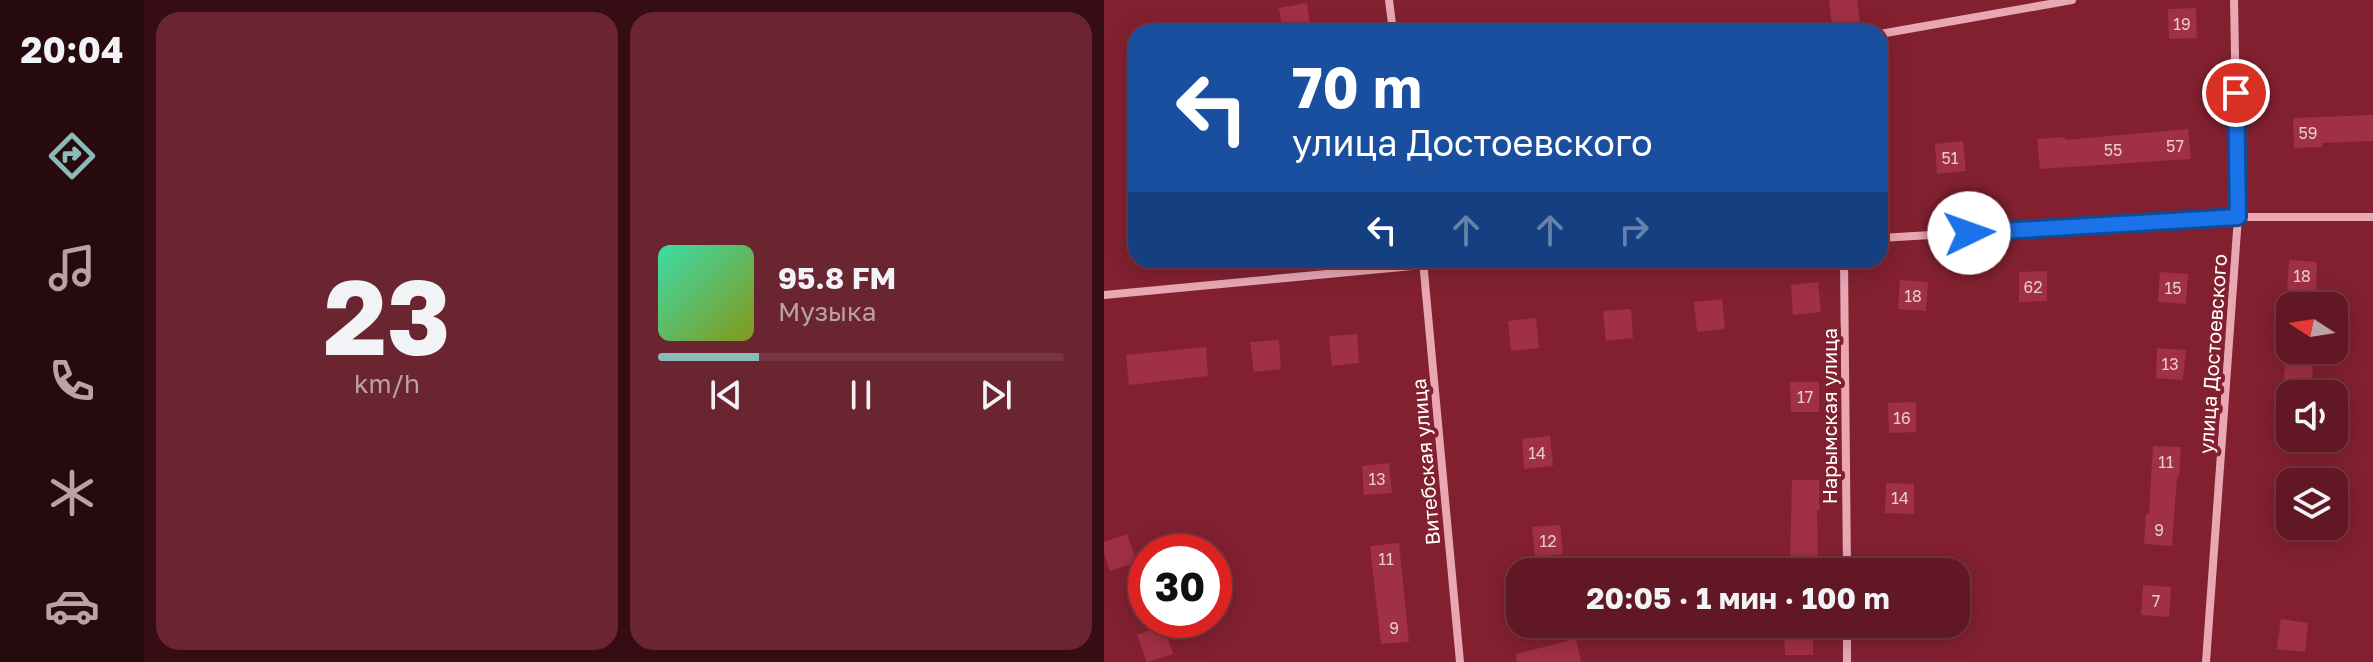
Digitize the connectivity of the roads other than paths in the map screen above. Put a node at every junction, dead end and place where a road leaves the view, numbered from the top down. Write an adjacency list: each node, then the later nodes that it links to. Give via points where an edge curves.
1 (1389, 0): 4 (street)
2 (2072, 0): 5 (street)
3 (2234, 0): 6 (street, улица Достоевского)
4 (1392, 24)
5 (1888, 33)
6 (2238, 217): 7 (street); 8 (street); 17 (street, улица Достоевского)
7 (2373, 217)
8 (1888, 238)
9 (1373, 268): 12 (street)
10 (1423, 268): 15 (street, Витебская улица)
11 (1844, 268): 13 (street, Нарымская улица)
12 (1104, 295)
13 (1847, 558)
14 (1847, 638): 16 (street)
15 (1460, 662)
16 (1847, 662)
17 (2206, 662)

